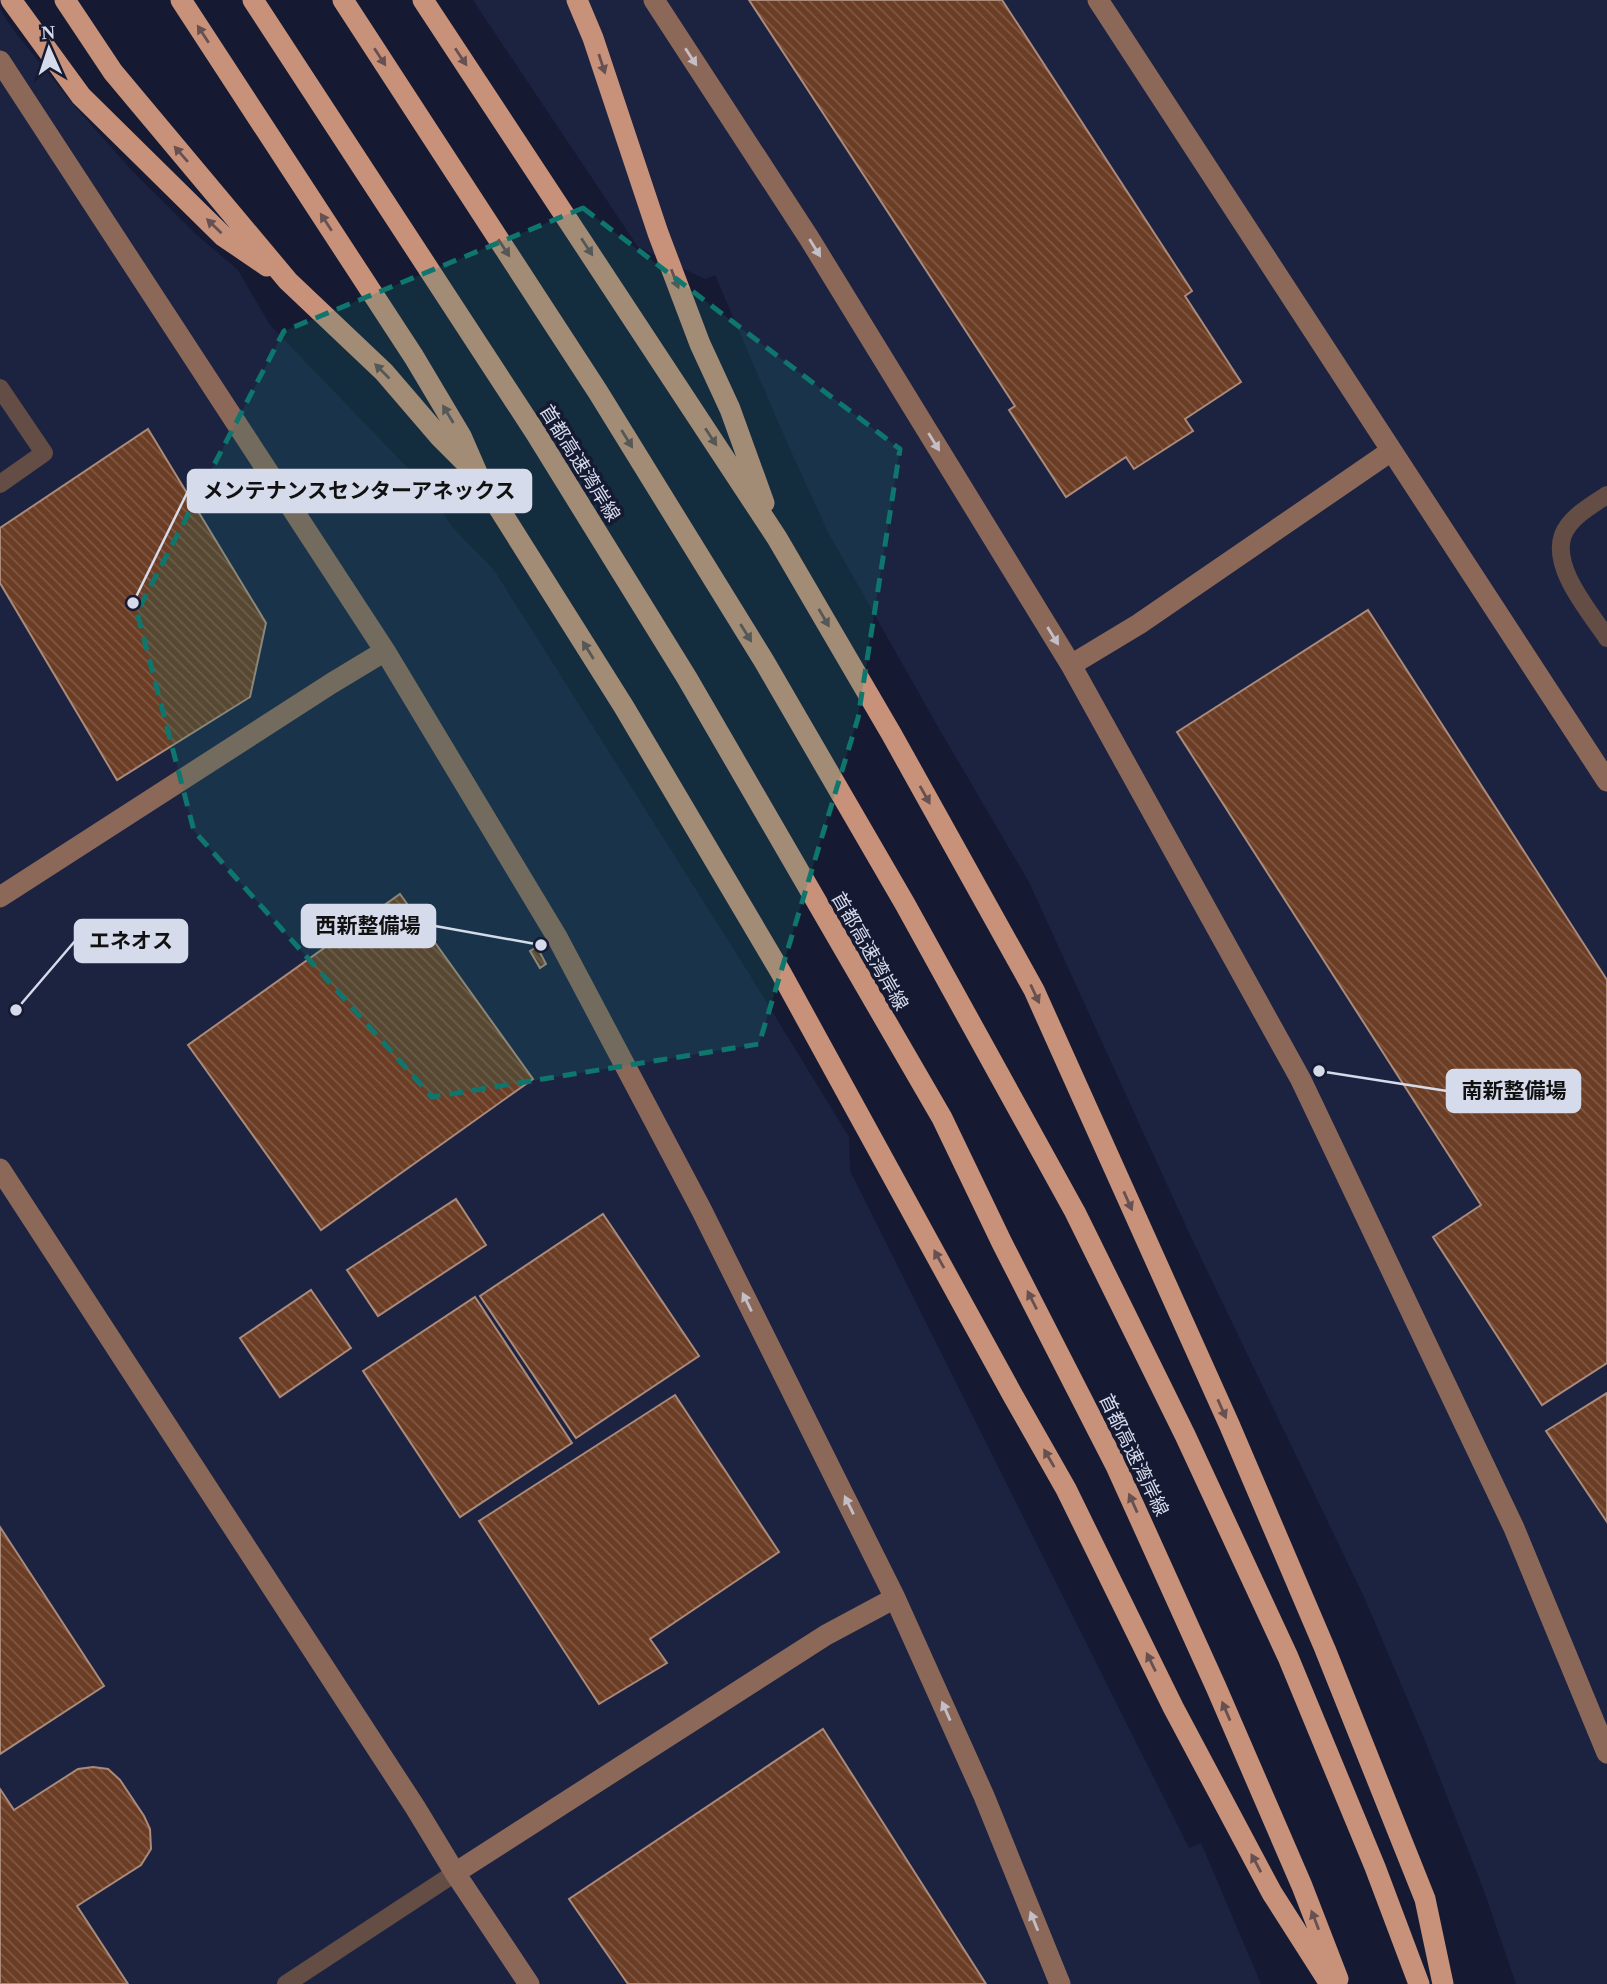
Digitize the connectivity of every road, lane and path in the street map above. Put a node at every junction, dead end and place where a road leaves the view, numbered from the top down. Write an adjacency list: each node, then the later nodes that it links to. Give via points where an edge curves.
1 (11, 0): 11 (highway, one-way to 1, via 223,236 81,96)
2 (65, 0): 11 (highway, one-way to 2, via 113,72)
3 (181, 0): 14 (highway, one-way to 3, via 461,436 414,357)
4 (253, 0): 31 (highway, 首都高速湾岸線, one-way to 4, via 1227,1712 1116,1466 942,1118 680,666 535,432)
5 (343, 0): 32 (highway, one-way to 32, via 598,392 764,661 1075,1212 1288,1657)
6 (424, 0): 17 (highway, one-way to 17)
7 (577, 0): 17 (highway, one-way to 17, via 658,233)
8 (654, 0): 20 (street, one-way to 20, via 809,239)
9 (1098, 0): 13 (street)
10 (0, 61): 19 (street)
11 (288, 281): 14 (highway, one-way to 11, via 384,372)
12 (0, 388): 15 (lane, via 44,453)
13 (1391, 451): 20 (street, via 1139,624); 21 (street)
14 (478, 475): 30 (highway, one-way to 14, via 1266,1881 1172,1707 1066,1489 780,971 624,707)
15 (0, 484)
16 (1607, 495): 18 (lane, via 1571,522 1563,536 1561,557 1567,576)
17 (777, 538): 33 (highway, one-way to 33, via 1034,990 1325,1649 1425,1899)
18 (1607, 638)
19 (385, 651): 22 (street); 24 (street, one-way to 19, via 701,1209 557,937)
20 (1071, 665): 25 (street, via 1301,1080 1514,1528)
21 (1607, 781)
22 (0, 897)
23 (0, 1169): 26 (street)
24 (895, 1598): 26 (street, via 826,1635); 29 (street, one-way to 24, via 984,1796)
25 (1607, 1753)
26 (455, 1873): 27 (lane); 28 (street)
27 (286, 1984)
28 (529, 1984)
29 (1060, 1984)
30 (1330, 1984)
31 (1340, 1984)
32 (1419, 1984)
33 (1443, 1984)

